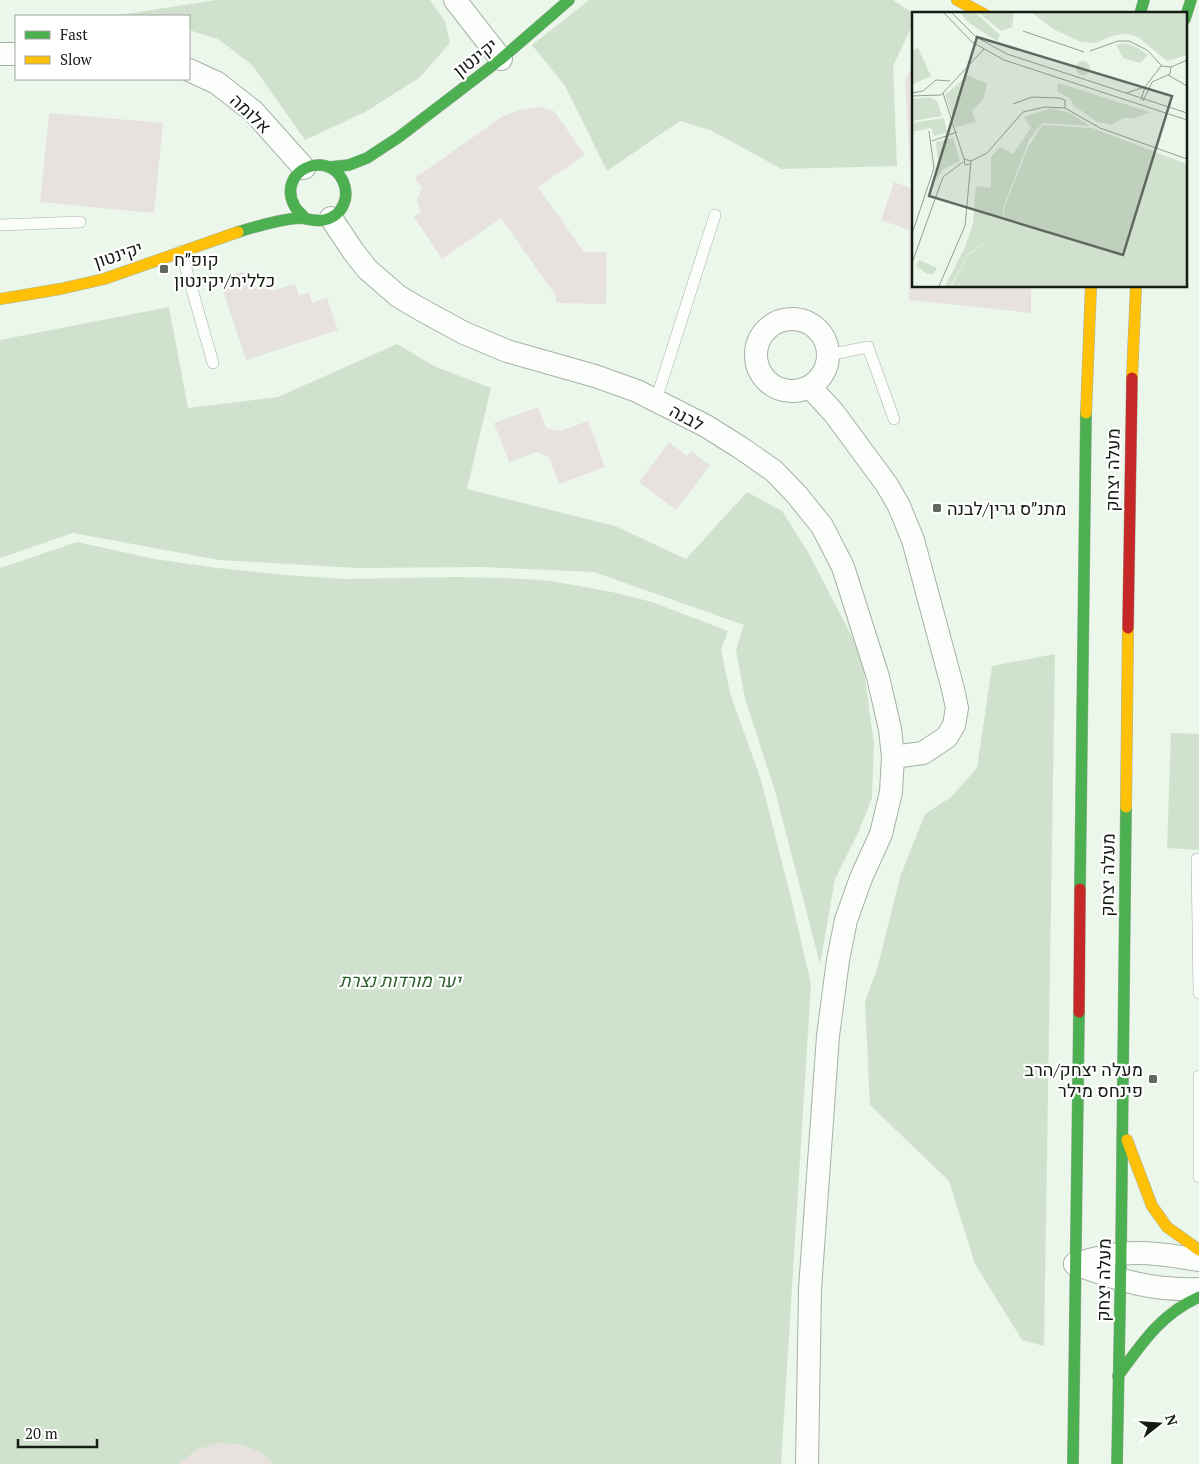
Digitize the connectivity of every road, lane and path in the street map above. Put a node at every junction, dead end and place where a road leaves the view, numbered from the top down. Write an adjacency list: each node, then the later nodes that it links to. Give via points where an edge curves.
1 (455, 0): 9 (street)
2 (569, 0): 9 (street, יקינטון)
3 (957, 0): 5 (street)
4 (1192, 0): 6 (street)
5 (980, 12)
6 (1186, 16)
7 (0, 54): 8 (street)
8 (15, 54)
9 (501, 59): 11 (street, יקינטון)
10 (190, 70): 12 (street, אלומה, via 217,83 254,112)
11 (399, 137): 13 (street, יקינטון, via 366,158); 14 (street, יקינטון)
12 (304, 168): 13 (street, via 322,165); 16 (street, via 297,174)
13 (330, 168): 17 (street, via 343,180)
14 (370, 171)
15 (358, 184): 17 (street)
16 (290, 191): 18 (street); 21 (street, via 293,205)
17 (346, 197): 22 (street, via 344,206)
18 (280, 201)
19 (269, 210): 25 (street, יקינטון)
20 (715, 215): 33 (lane)
21 (304, 217): 22 (street, via 322,221); 25 (street, יקינטון)
22 (331, 218): 33 (street, לבנה, via 367,269 398,296 420,309 464,333 508,351 595,376)
23 (80, 222): 24 (lane)
24 (0, 225)
25 (244, 230): 26 (street, יקינטון)
26 (181, 251): 29 (street, יקינטון, via 119,274 68,288); 31 (lane)
27 (1091, 288): 44 (street, מעלה יצחק, via 1086,398)
28 (1136, 288): 39 (street, מעלה יצחק, via 1131,399)
29 (0, 300)
30 (828, 355): 32 (street, via 823,373); 32 (street, via 820,332 800,320 776,322 759,338 756,361 767,382 788,392); 34 (lane, via 868,347)
31 (213, 363)
32 (810, 386): 35 (street, via 887,485 898,506 913,540 953,689 957,708 954,725 947,737 923,753)
33 (656, 400): 35 (street, לבנה, via 706,426 774,471 822,526 843,567 860,616 878,677)
34 (894, 418)
35 (893, 756): 49 (street, לבנה, via 891,792 881,834 846,920 828,1036 810,1289)
36 (1197, 859): 37 (lane)
37 (1199, 993)
38 (1199, 1076): 40 (lane)
39 (1122, 1125): 41 (street, via 1152,1206 1167,1227); 42 (street, מעלה יצחק)
40 (1199, 1177)
41 (1199, 1250)
42 (1121, 1254): 43 (street, via 1146,1253); 44 (street); 45 (street, מעלה יצחק)
43 (1199, 1260)
44 (1075, 1264): 45 (street); 50 (street, מעלה יצחק)
45 (1120, 1280): 46 (street, via 1154,1288); 48 (street, מעלה יצחק)
46 (1199, 1290)
47 (1199, 1297): 48 (street, via 1174,1310 1151,1331)
48 (1118, 1376): 51 (street, מעלה יצחק)
49 (807, 1464)
50 (1073, 1464)
51 (1117, 1464)

